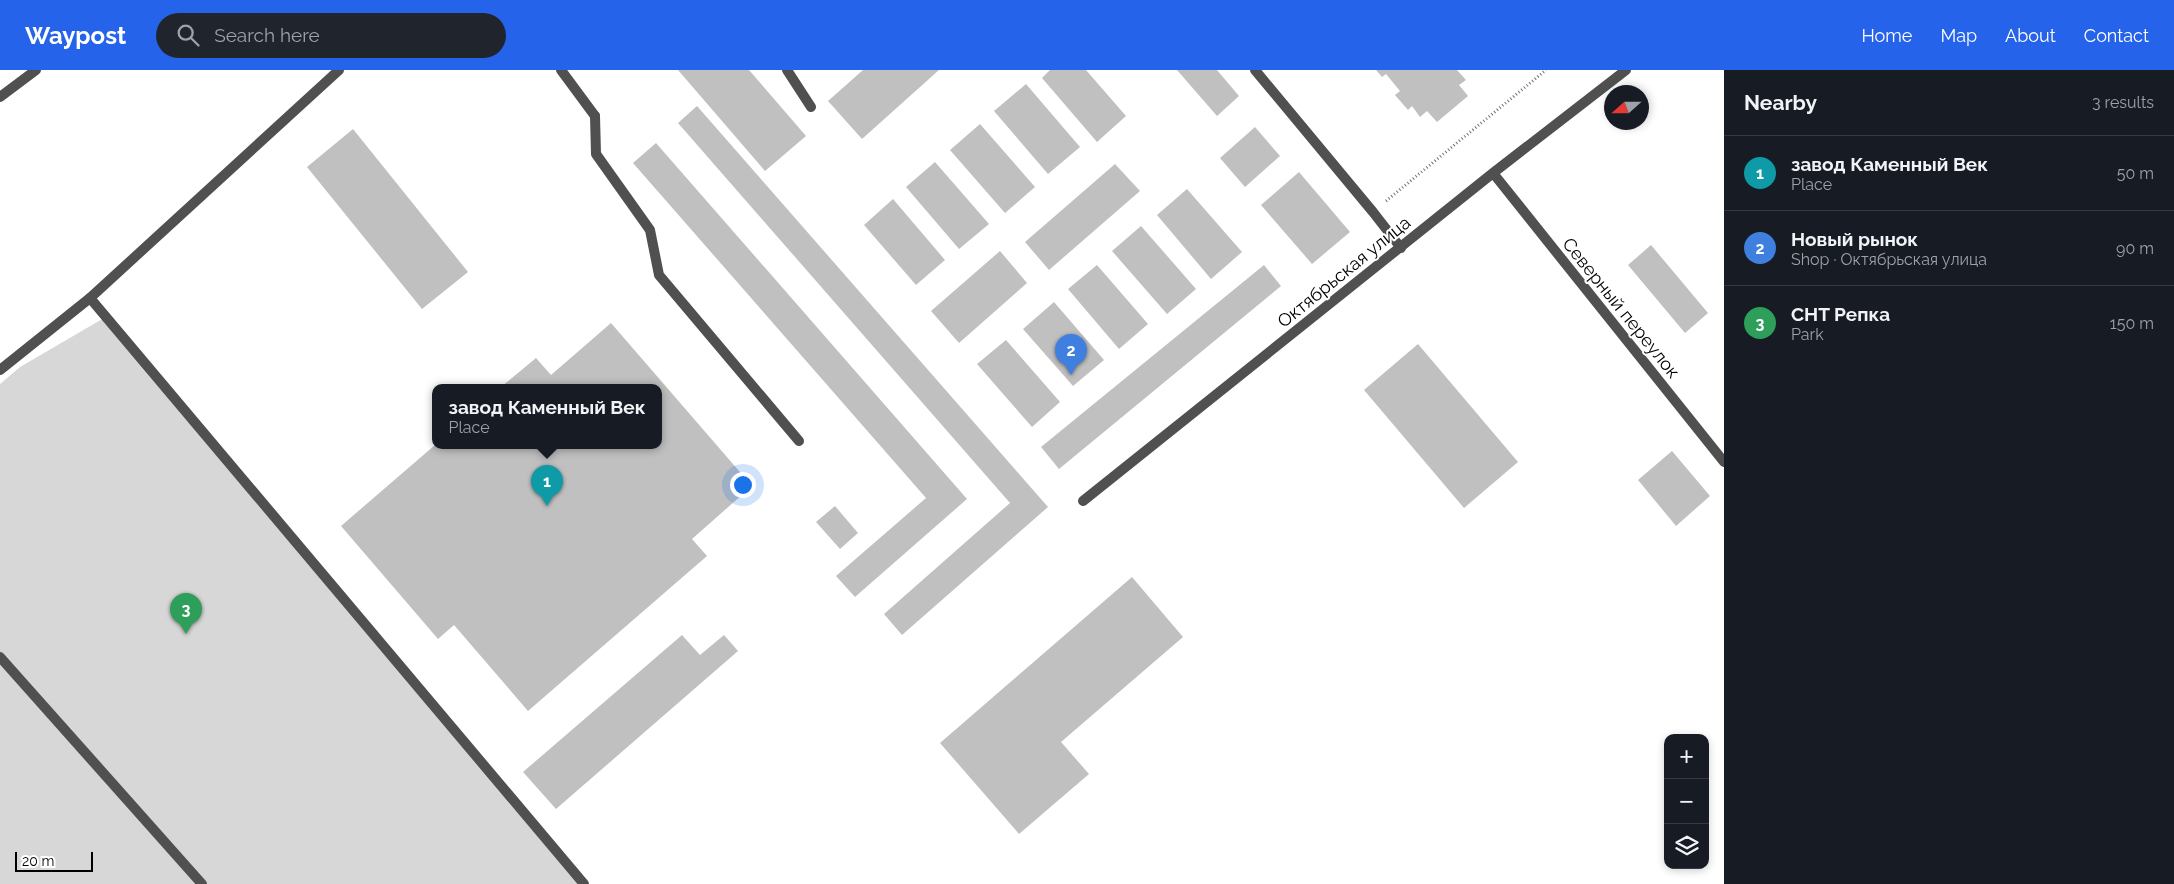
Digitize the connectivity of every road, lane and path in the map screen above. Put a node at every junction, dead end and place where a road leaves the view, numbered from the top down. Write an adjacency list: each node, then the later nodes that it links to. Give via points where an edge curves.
1 (36, 70): 8 (street)
2 (339, 70): 13 (street)
3 (561, 70): 15 (street, via 595,116 596,154 650,230 659,275)
4 (787, 70): 9 (street)
5 (1255, 70): 11 (street)
6 (1546, 70): 11 (path)
7 (1626, 70): 10 (street, Октябрьская улица)
8 (0, 97)
9 (811, 107)
10 (1493, 173): 12 (street, Октябрьская улица); 16 (street, Северный переулок)
11 (1373, 212): 12 (street)
12 (1401, 248): 17 (street, Октябрьская улица)
13 (90, 298): 14 (street); 20 (street)
14 (0, 370)
15 (800, 441)
16 (1724, 462)
17 (1083, 502)
18 (0, 657): 19 (street)
19 (202, 884)
20 (584, 884)

